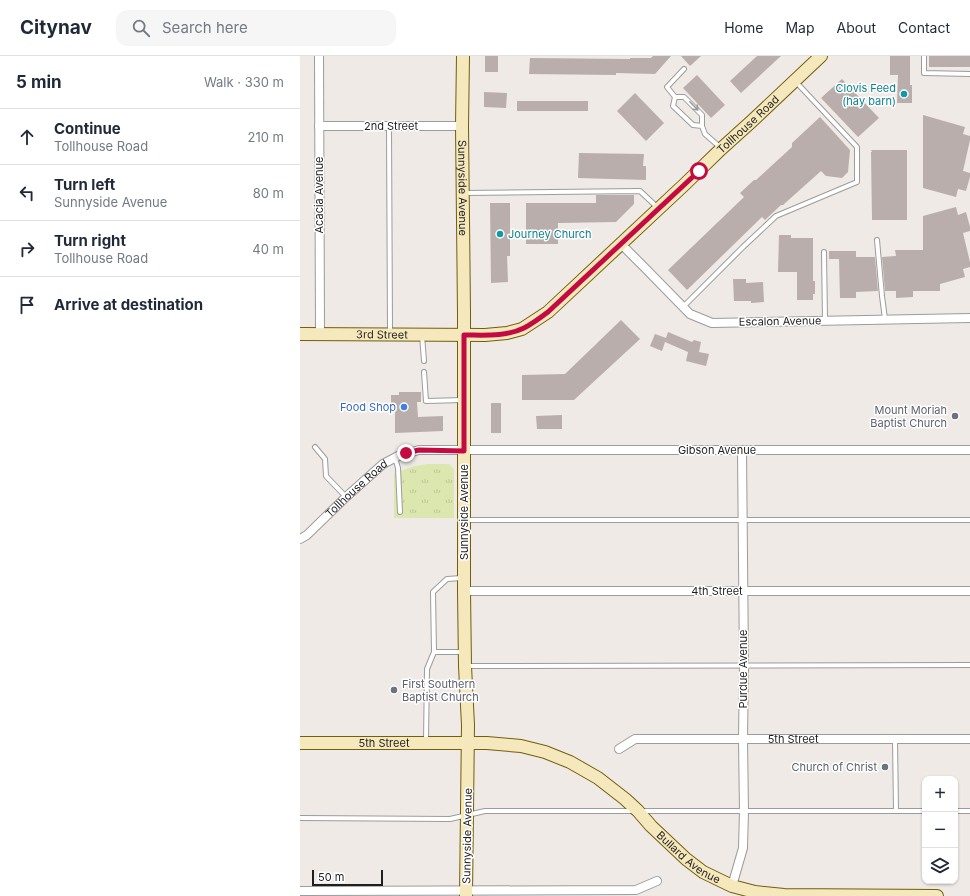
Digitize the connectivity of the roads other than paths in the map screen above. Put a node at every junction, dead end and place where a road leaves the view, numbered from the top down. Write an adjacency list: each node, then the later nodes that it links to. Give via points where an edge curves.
1 (319, 56): 9 (street, Acacia Avenue)
2 (463, 56): 11 (main road, Sunnyside Avenue)
3 (821, 56): 7 (main road, Tollhouse Road)
4 (924, 56): 6 (lane, via 924,73)
5 (684, 69): 8 (lane, via 666,87)
6 (970, 74)
7 (795, 81): 13 (main road, Tollhouse Road); 19 (lane, via 857,147 857,182 776,216)
8 (675, 96): 12 (lane, one-way to 12, via 684,97 702,115); 12 (lane, via 673,106 693,125)
9 (319, 126): 10 (street, 2nd Street); 24 (street, Acacia Avenue)
10 (389, 126): 11 (street, 2nd Street); 25 (lane)
11 (462, 126): 14 (main road, Sunnyside Avenue)
12 (702, 126): 13 (lane, via 705,134)
13 (721, 149): 15 (main road, Tollhouse Road)
14 (463, 193): 15 (lane, via 640,192); 27 (main road, Sunnyside Avenue)
15 (658, 209): 17 (main road, Tollhouse Road)
16 (877, 240): 21 (lane)
17 (621, 244): 19 (street, Escalon Avenue); 27 (main road, Tollhouse Road, via 548,312 522,329 489,335)
18 (824, 252): 22 (lane)
19 (683, 307): 22 (street, Escalon Avenue, via 690,314 712,323)
20 (970, 318): 21 (street, Escalon Avenue)
21 (885, 319): 22 (street, Escalon Avenue)
22 (825, 320)
23 (300, 334): 24 (main road, 3rd Street)
24 (320, 334): 25 (main road, 3rd Street)
25 (390, 335): 26 (main road, 3rd Street)
26 (422, 335): 27 (main road, 3rd Street); 28 (lane)
27 (464, 335): 30 (main road, Sunnyside Avenue)
28 (424, 362)
29 (424, 372): 30 (lane, via 426,401)
30 (464, 400): 34 (main road, Sunnyside Avenue)
31 (315, 447): 36 (lane, via 325,459 326,476)
32 (742, 450): 33 (street, Gibson Avenue); 34 (street, Gibson Avenue); 39 (street, Purdue Avenue)
33 (970, 450)
34 (464, 451): 35 (street, Tollhouse Road, via 419,450); 38 (main road, Sunnyside Avenue)
35 (395, 457): 36 (street, Tollhouse Road, via 383,464); 37 (lane)
36 (346, 497): 41 (street, Tollhouse Road)
37 (400, 512)
38 (464, 520): 39 (lane); 42 (main road, Sunnyside Avenue)
39 (743, 520): 40 (lane); 44 (street, Purdue Avenue)
40 (970, 520)
41 (302, 538)
42 (464, 578): 43 (main road, Sunnyside Avenue); 46 (lane, via 447,579 433,592)
43 (464, 591): 44 (street, 4th Street); 47 (main road, Sunnyside Avenue)
44 (744, 591): 45 (street, 4th Street); 48 (street, Purdue Avenue)
45 (970, 591)
46 (434, 652): 47 (lane); 54 (lane, via 427,669)
47 (465, 652): 50 (main road, Sunnyside Avenue)
48 (744, 665): 49 (lane); 50 (lane); 51 (street, Purdue Avenue)
49 (970, 665)
50 (465, 666): 56 (main road, Sunnyside Avenue)
51 (743, 739): 52 (street, 5th Street); 57 (street, 5th Street, via 635,739); 59 (street, Purdue Avenue)
52 (895, 739): 53 (street, 5th Street); 60 (lane)
53 (970, 739)
54 (426, 742): 55 (main road, 5th Street); 56 (main road, 5th Street)
55 (300, 743)
56 (468, 743): 58 (main road, Bullard Avenue, via 521,746 545,752 570,762 598,778); 64 (main road, Sunnyside Avenue)
57 (619, 749)
58 (638, 811): 59 (lane); 64 (lane, via 485,811); 67 (main road, Bullard Avenue, via 686,859 703,872)
59 (744, 811): 60 (lane); 67 (street, Purdue Avenue, via 743,848)
60 (896, 812): 61 (lane)
61 (922, 812)
62 (958, 812): 63 (lane)
63 (970, 812)
64 (467, 815): 65 (lane, via 450,818); 69 (main road, Sunnyside Avenue)
65 (300, 818)
66 (657, 882): 71 (street, via 636,890)
67 (732, 886): 72 (main road, Bullard Avenue, via 784,895)
68 (300, 891): 69 (street)
69 (466, 893): 70 (street)
70 (546, 893): 71 (street)
71 (583, 893)
72 (888, 896): 73 (main road, Bullard Avenue)
73 (938, 896)

